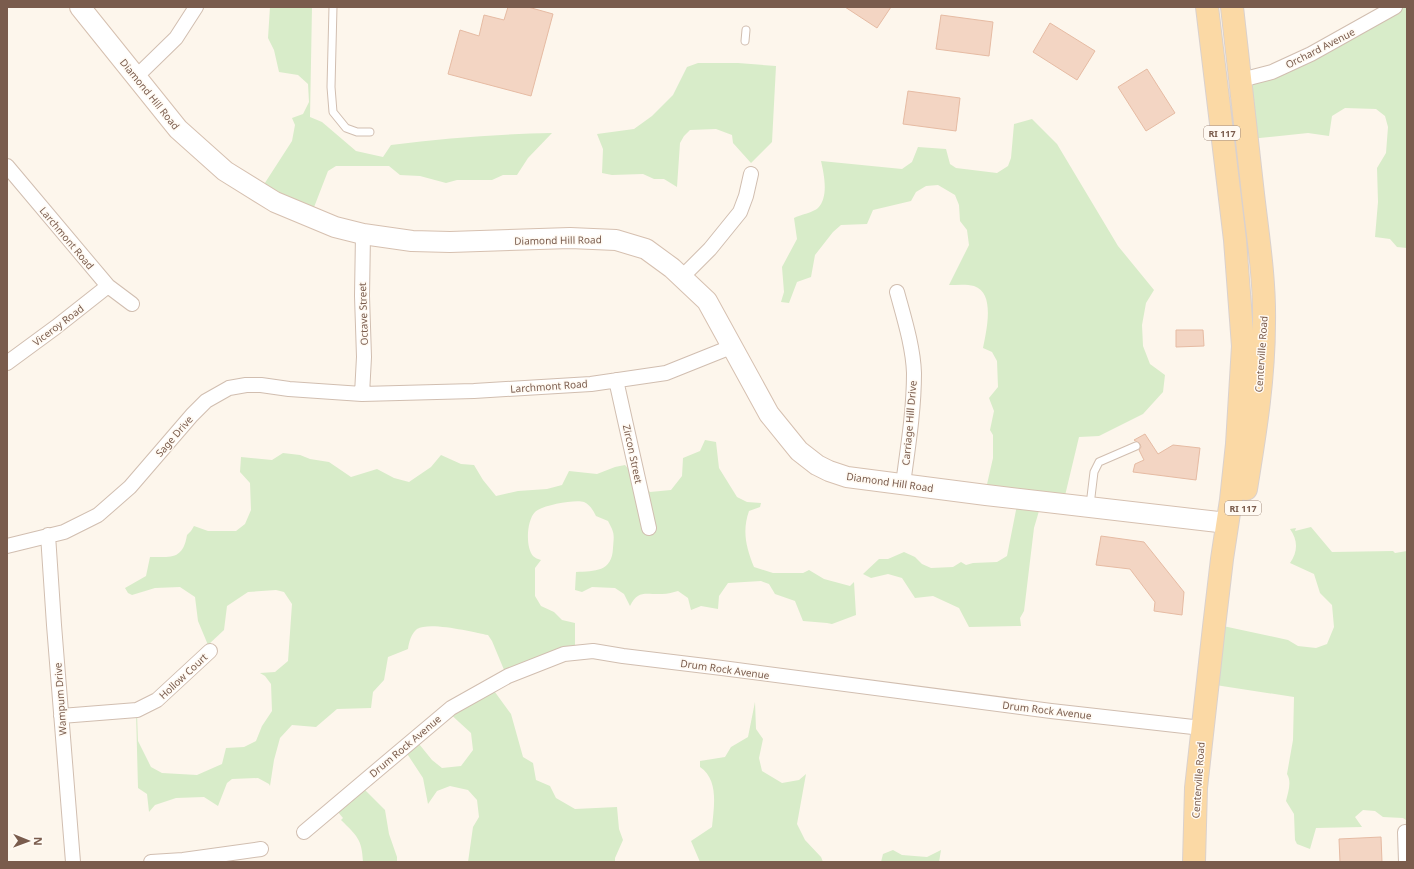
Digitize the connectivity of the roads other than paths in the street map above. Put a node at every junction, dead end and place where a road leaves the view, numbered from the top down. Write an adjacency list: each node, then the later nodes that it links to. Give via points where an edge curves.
1 (80, 7): 9 (street, Diamond Hill Road)
2 (196, 7): 9 (street, via 176,38)
3 (333, 7): 11 (lane, via 333,112 346,128 357,132)
4 (1207, 7): 15 (main road, Centerville Road / RI 117)
5 (1232, 7): 10 (main road, Centerville Road / RI 117)
6 (1395, 7): 10 (street, Orchard Avenue, via 1311,54 1272,72)
7 (746, 30): 8 (lane)
8 (745, 41)
9 (136, 77): 14 (street, Diamond Hill Road, via 178,129 225,171 275,202 335,226)
10 (1240, 80): 16 (main road, Centerville Road / RI 117)
11 (370, 132)
12 (7, 166): 19 (street, Larchmont Road)
13 (751, 174): 17 (street, via 740,212 710,249)
14 (363, 234): 17 (street, Diamond Hill Road, via 412,241 450,242 570,238 616,240 646,249); 25 (street, Octave Street)
15 (1236, 260): 16 (main road); 18 (main road, Centerville Road / RI 117)
16 (1261, 264): 18 (main road); 29 (main road, Centerville Road / RI 117, via 1264,324 1261,376 1254,438)
17 (682, 277): 22 (street, Diamond Hill Road, via 707,301)
18 (1237, 281): 29 (main road, Centerville Road / RI 117, via 1243,346)
19 (108, 286): 21 (street, Larchmont Road); 23 (street, Viceroy Road)
20 (897, 292): 27 (street, Carriage Hill Drive, via 914,372)
21 (132, 304)
22 (731, 347): 24 (street, Larchmont Road, via 666,373); 27 (street, Diamond Hill Road, via 769,414 799,451 829,471)
23 (7, 363)
24 (616, 380): 25 (street, Larchmont Road, via 591,384 474,391); 30 (street, Zircon Street)
25 (362, 394): 31 (street, Sage Drive, via 261,385 229,388 206,402 192,415 130,487 98,515 64,532)
26 (1136, 446): 28 (lane, via 1099,462 1094,472)
27 (903, 484): 28 (street, Diamond Hill Road)
28 (1089, 507): 29 (street, Diamond Hill Road)
29 (1234, 523): 35 (main road, Centerville Road / RI 117)
30 (649, 528)
31 (48, 535): 32 (street, Sage Drive); 34 (street, Wampum Drive)
32 (7, 546)
33 (210, 650): 34 (street, Hollow Court, via 157,700 137,710)
34 (61, 716): 39 (street, Wampum Drive)
35 (1202, 728): 36 (street, Drum Rock Avenue, via 1051,712 593,651 564,654 508,676 450,708); 41 (main road, Centerville Road / RI 117, via 1196,788)
36 (304, 832)
37 (1405, 832): 42 (street)
38 (261, 849): 40 (street)
39 (73, 862)
40 (151, 862)
41 (1194, 862)
42 (1406, 862)

